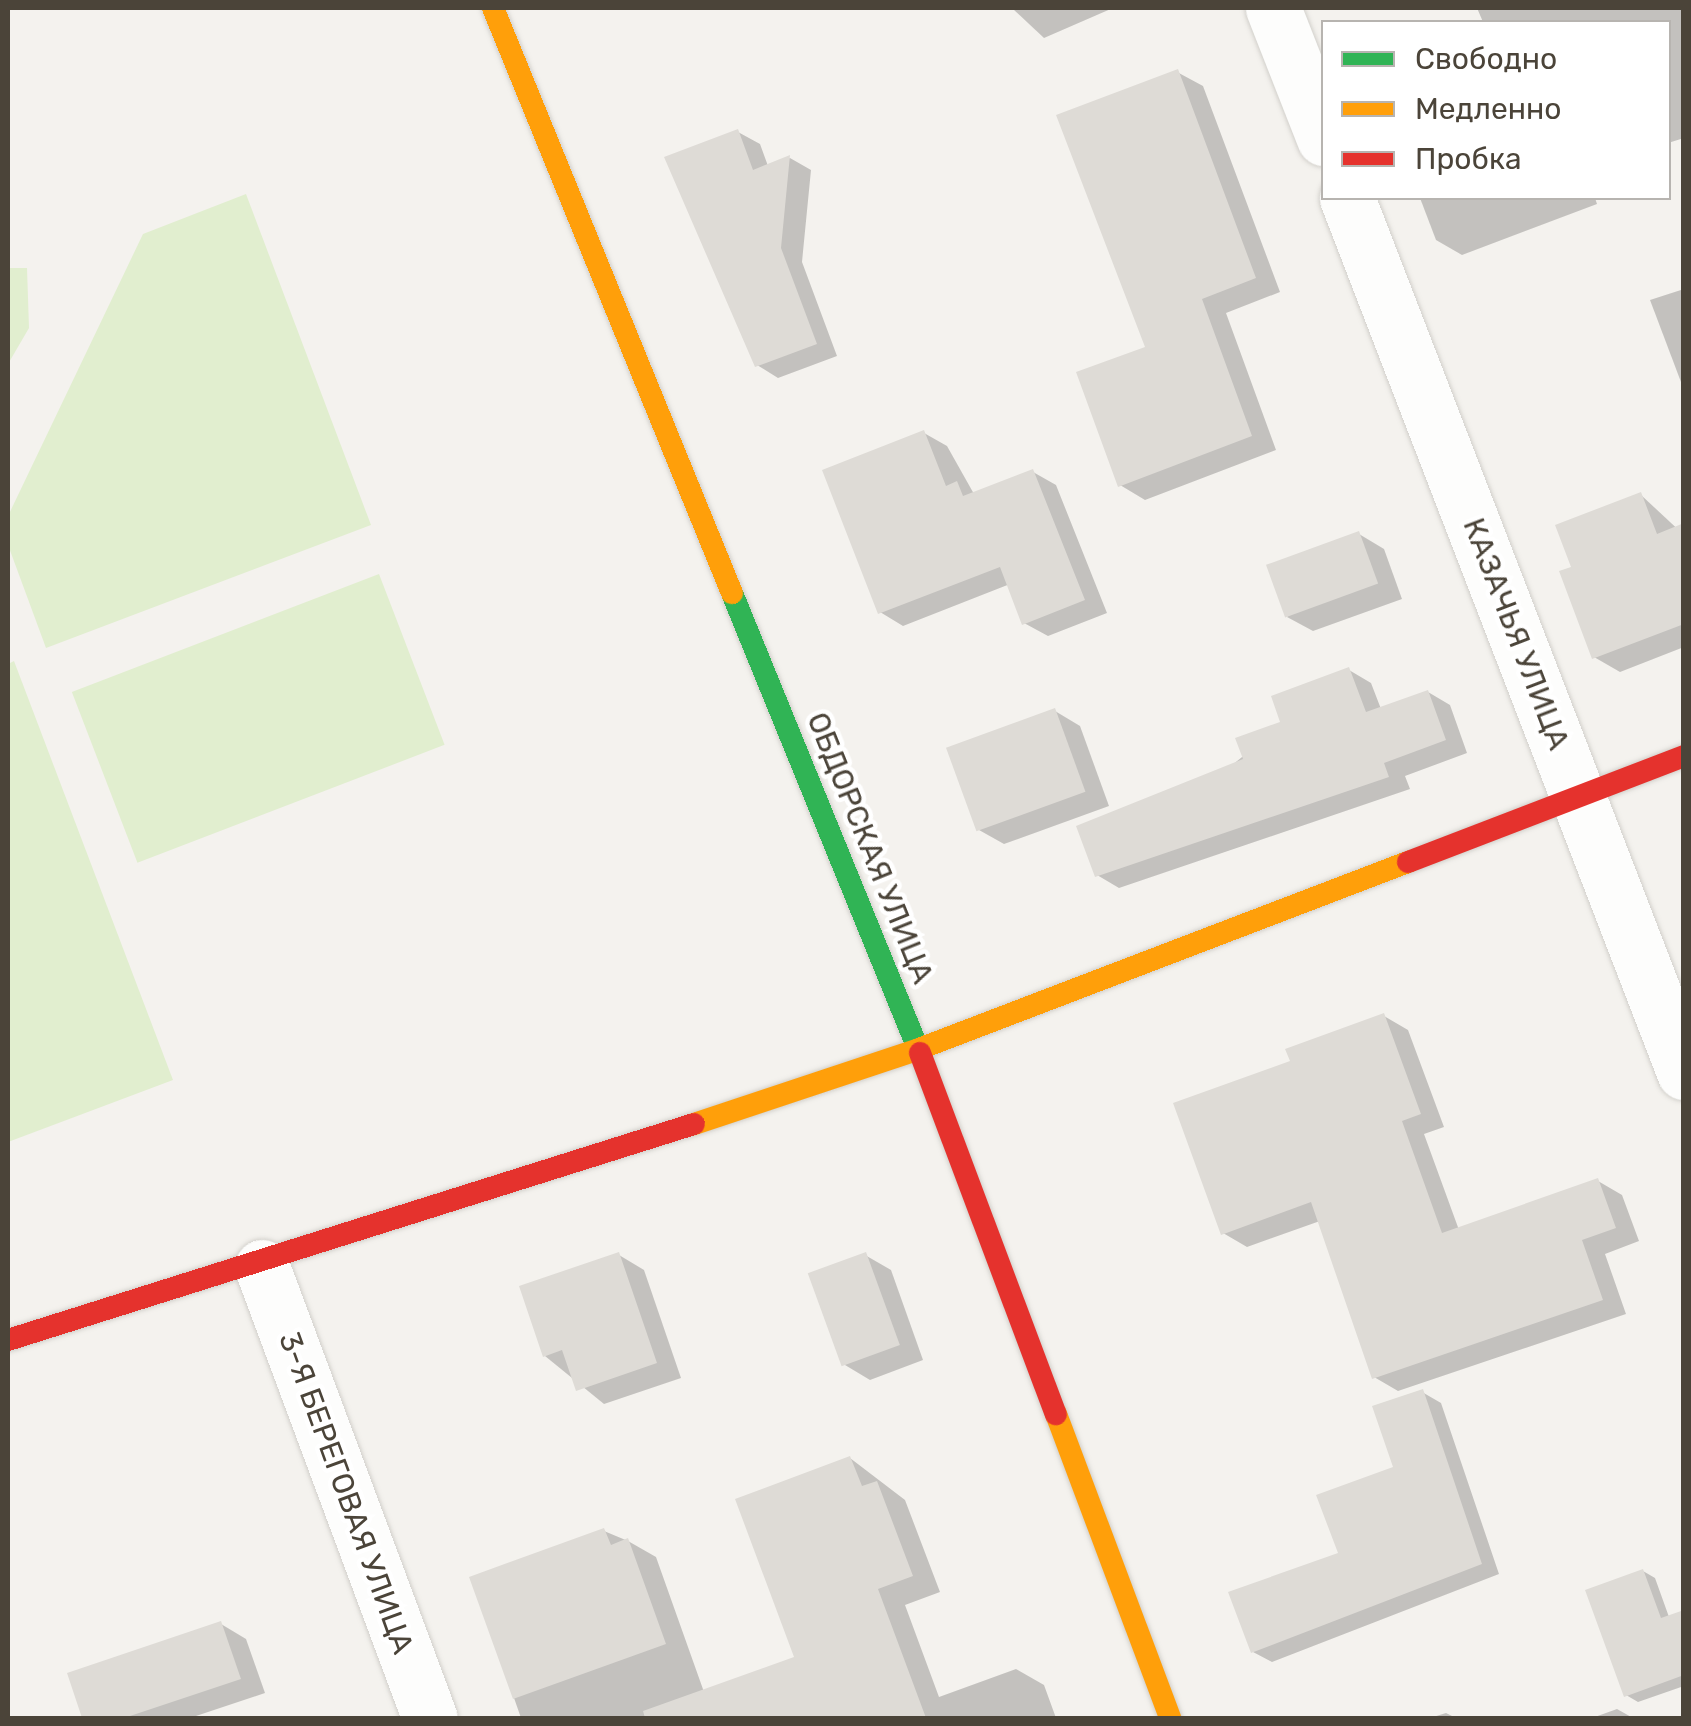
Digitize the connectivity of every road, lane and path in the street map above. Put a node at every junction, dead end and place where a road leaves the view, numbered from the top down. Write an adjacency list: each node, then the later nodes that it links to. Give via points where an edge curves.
1 (493, 8): 7 (street, ОБДОРСКАЯ УЛИЦА)
2 (1273, 8): 3 (street)
3 (1321, 130)
4 (1347, 200): 6 (street, КАЗАЧЬЯ УЛИЦА)
5 (1684, 756): 6 (street)
6 (1580, 798): 7 (street); 8 (street, КАЗАЧЬЯ УЛИЦА)
7 (920, 1049): 9 (street); 12 (street, ОБДОРСКАЯ УЛИЦА)
8 (1684, 1072)
9 (262, 1266): 10 (street); 11 (street, 3-Я БЕРЕГОВАЯ УЛИЦА)
10 (8, 1340)
11 (430, 1718)
12 (1170, 1718)

